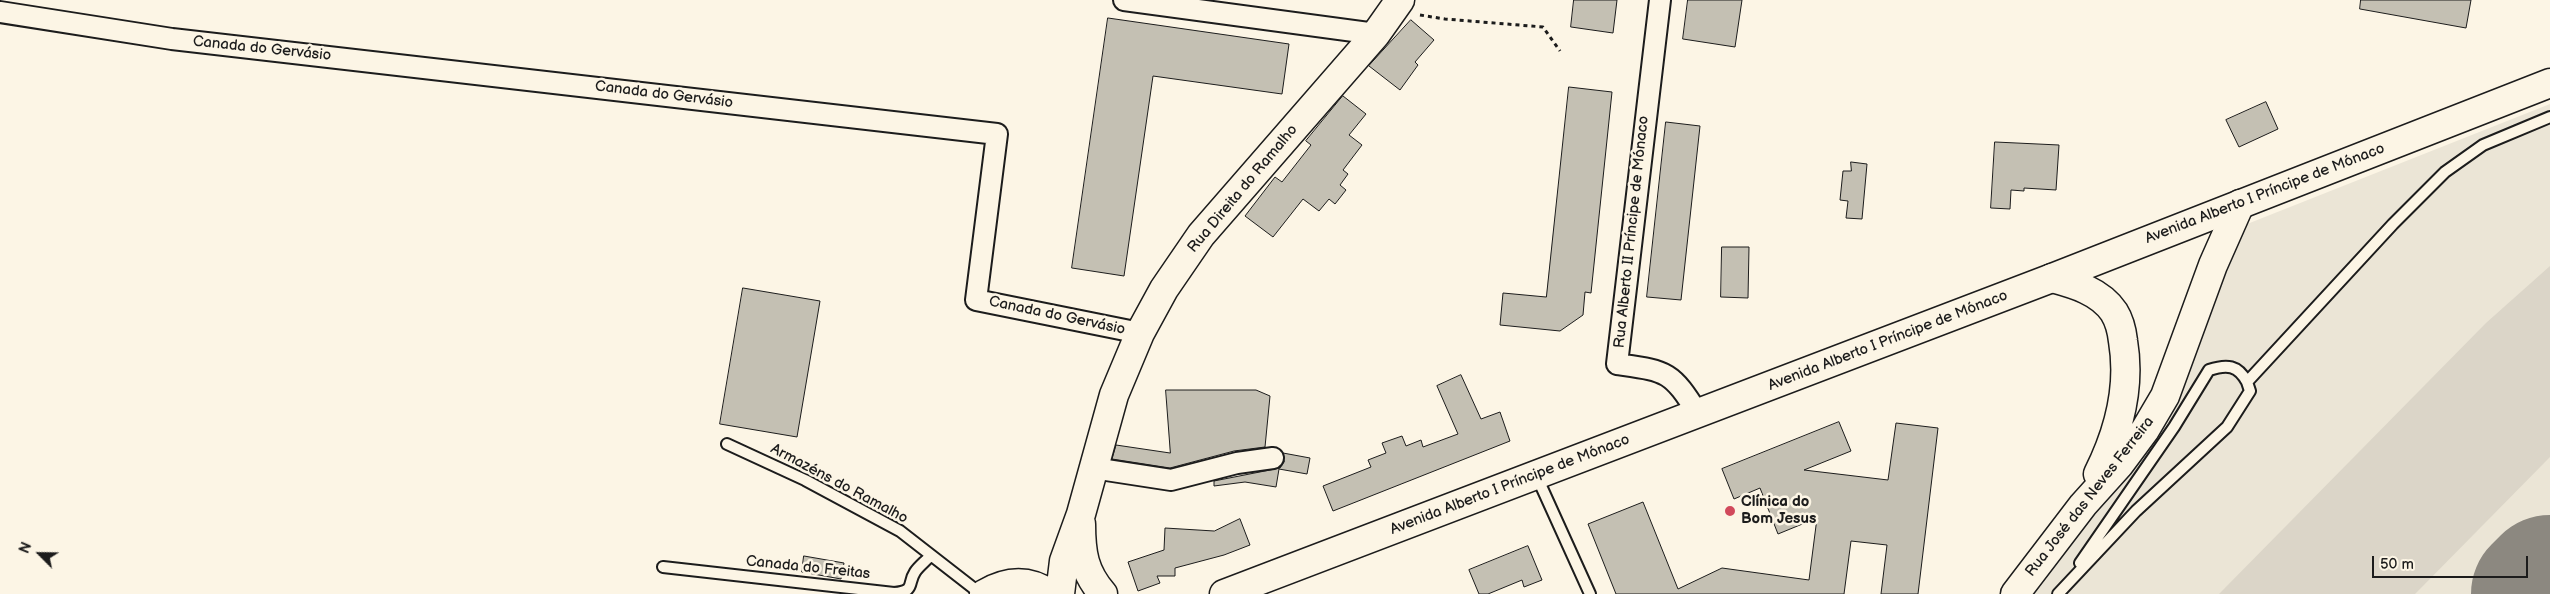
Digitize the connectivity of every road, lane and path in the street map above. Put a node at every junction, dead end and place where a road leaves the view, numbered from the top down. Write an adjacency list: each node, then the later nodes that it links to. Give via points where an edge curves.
1 (1124, 0): 5 (street)
2 (1660, 0): 13 (street, Rua Alberto II Príncipe de Mónaco, via 1617,364 1661,371 1674,379)
3 (1397, 5): 5 (main road, Rua Direita do Ramalho); 6 (path, via 1445,19 1543,27)
4 (0, 12): 11 (street, Canada do Gervásio, via 172,39 997,134 976,300)
5 (1376, 34): 11 (main road, Rua Direita do Ramalho, via 1202,235 1164,289)
6 (1560, 52)
7 (2550, 83): 9 (main road, Avenida Alberto I Príncipe de Mónaco)
8 (2550, 118): 12 (lane, via 2482,146 2445,172)
9 (2240, 204): 10 (main road, Avenida Alberto I Príncipe de Mónaco); 18 (main road, Rua José das Neves Ferreira, via 2212,265 2164,396 2145,430 2119,465)
10 (2052, 278): 13 (main road, Avenida Alberto I Príncipe de Mónaco); 18 (main road, via 2078,285 2114,312 2125,354 2126,384 2119,424)
11 (1140, 333): 16 (main road, Rua Direita do Ramalho, via 1114,395)
12 (2248, 382): 24 (lane, via 2250,391 2227,427 2136,511); 24 (lane, via 2235,366 2209,370 2174,427)
13 (1698, 414): 17 (main road, Avenida Alberto I Príncipe de Mónaco)
14 (727, 444): 21 (lane, Armazéns do Ramalho, via 805,480 900,531)
15 (1273, 458): 16 (street, via 1237,463 1171,480)
16 (1093, 468): 19 (main road, Rua Direita do Ramalho)
17 (1536, 475): 29 (main road, Avenida Alberto I Príncipe de Mónaco); 30 (lane)
18 (2083, 505): 31 (main road, Rua José das Neves Ferreira)
19 (1081, 514): 20 (main road, Rua Direita do Ramalho); 28 (main road, via 1084,564 1091,580)
20 (1071, 539): 23 (main road, Rua Direita do Ramalho); 27 (main road, Rua Direita do Ramalho, via 1064,560)
21 (930, 556): 22 (lane, Canada do Freitas, via 914,573 912,586 904,592 894,593); 25 (lane, Armazéns do Ramalho)
22 (663, 567)
23 (1017, 582): 25 (main road, via 998,585); 26 (main road, via 1036,586)
24 (2059, 593)
25 (982, 594)
26 (1050, 594)
27 (1060, 594)
28 (1103, 594)
29 (1224, 594)
30 (1590, 594)
31 (2015, 594)

